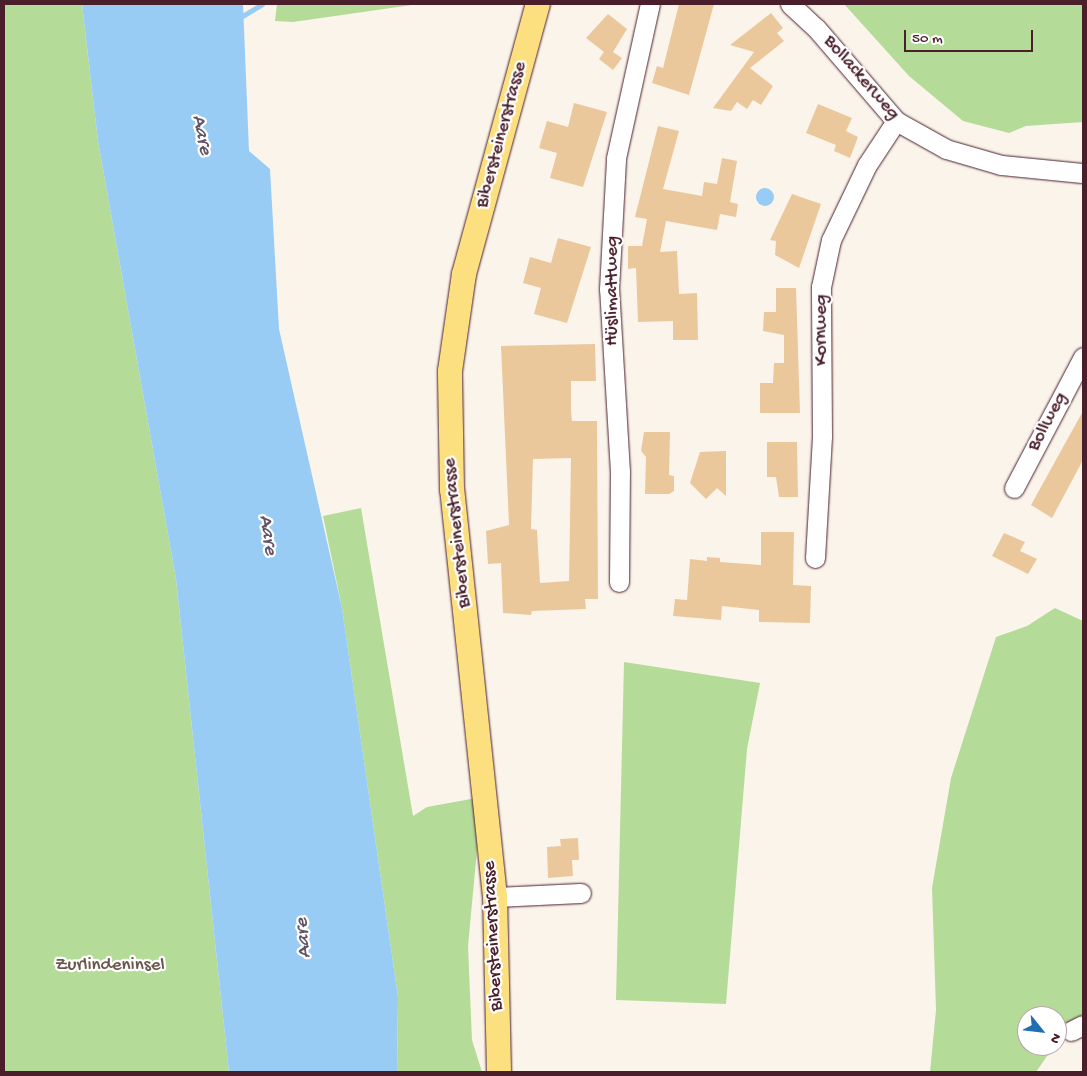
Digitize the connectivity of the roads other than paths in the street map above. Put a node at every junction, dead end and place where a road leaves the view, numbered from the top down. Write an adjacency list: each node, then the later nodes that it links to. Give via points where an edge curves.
1 (538, 4): 11 (main road, Bibersteinerstrasse, via 464,274 450,370 452,490)
2 (650, 4): 9 (street, Hüslimattweg, via 616,158 609,289 620,472)
3 (790, 4): 4 (street, Bollackerweg, via 816,28)
4 (896, 121): 5 (street, Bollackerweg, via 946,149 1000,165); 8 (street, Kornweg, via 867,165 831,240 821,287 822,436)
5 (1083, 173)
6 (1083, 357): 7 (street, Bollweg)
7 (1014, 488)
8 (815, 558)
9 (619, 582)
10 (580, 893): 11 (street)
11 (495, 897): 12 (main road, Bibersteinerstrasse)
12 (499, 1072)

